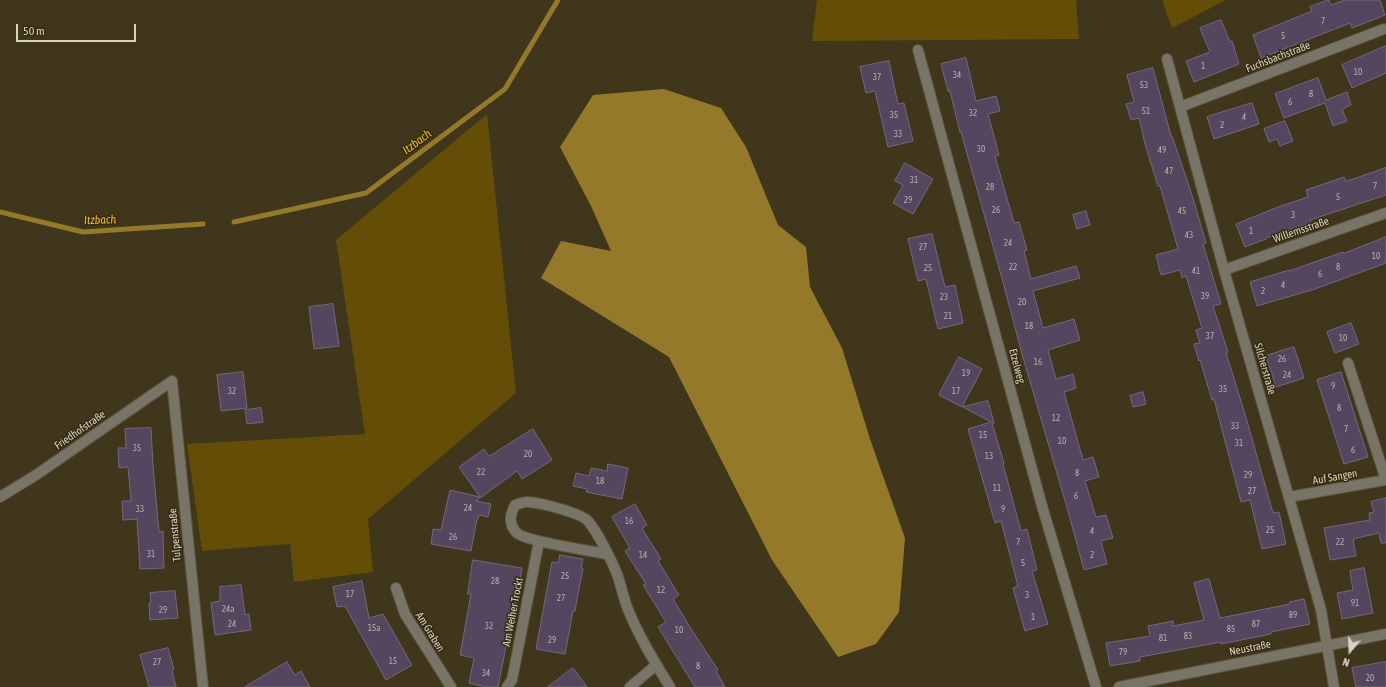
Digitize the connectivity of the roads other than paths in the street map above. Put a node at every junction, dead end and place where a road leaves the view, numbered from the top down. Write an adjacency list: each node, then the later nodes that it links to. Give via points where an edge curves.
1 (1384, 29): 4 (street, Fuchsbachstraße)
2 (918, 50): 23 (street, Etzelweg, via 1042,506)
3 (1167, 59): 4 (street, Silcherstraße)
4 (1180, 107): 6 (street, Silcherstraße)
5 (1386, 213): 6 (street, Willemsstraße)
6 (1224, 270): 11 (street, Silcherstraße)
7 (1348, 363): 9 (street, Auf Sangen)
8 (172, 381): 10 (street, Friedhofstraße); 18 (street, Tulpenstraße)
9 (1386, 480): 11 (street, Auf Sangen)
10 (0, 497)
11 (1289, 497): 16 (street, Silcherstraße, via 1321,610)
12 (538, 541): 13 (street); 13 (street, via 518,534 512,527 510,515 515,505 526,502 578,514 587,519); 20 (street, Am Weiher Trockt, via 512,680)
13 (607, 554): 17 (street, via 633,621)
14 (396, 588): 19 (street, Am Graben, via 405,614)
15 (1386, 634): 16 (street, Neustraße)
16 (1328, 645): 24 (street, Neustraße); 25 (street, Silcherstraße)
17 (656, 665): 21 (street); 22 (street)
18 (203, 687)
19 (450, 687)
20 (507, 687)
21 (630, 687)
22 (670, 687)
23 (1096, 687)
24 (1119, 687)
25 (1334, 687)

